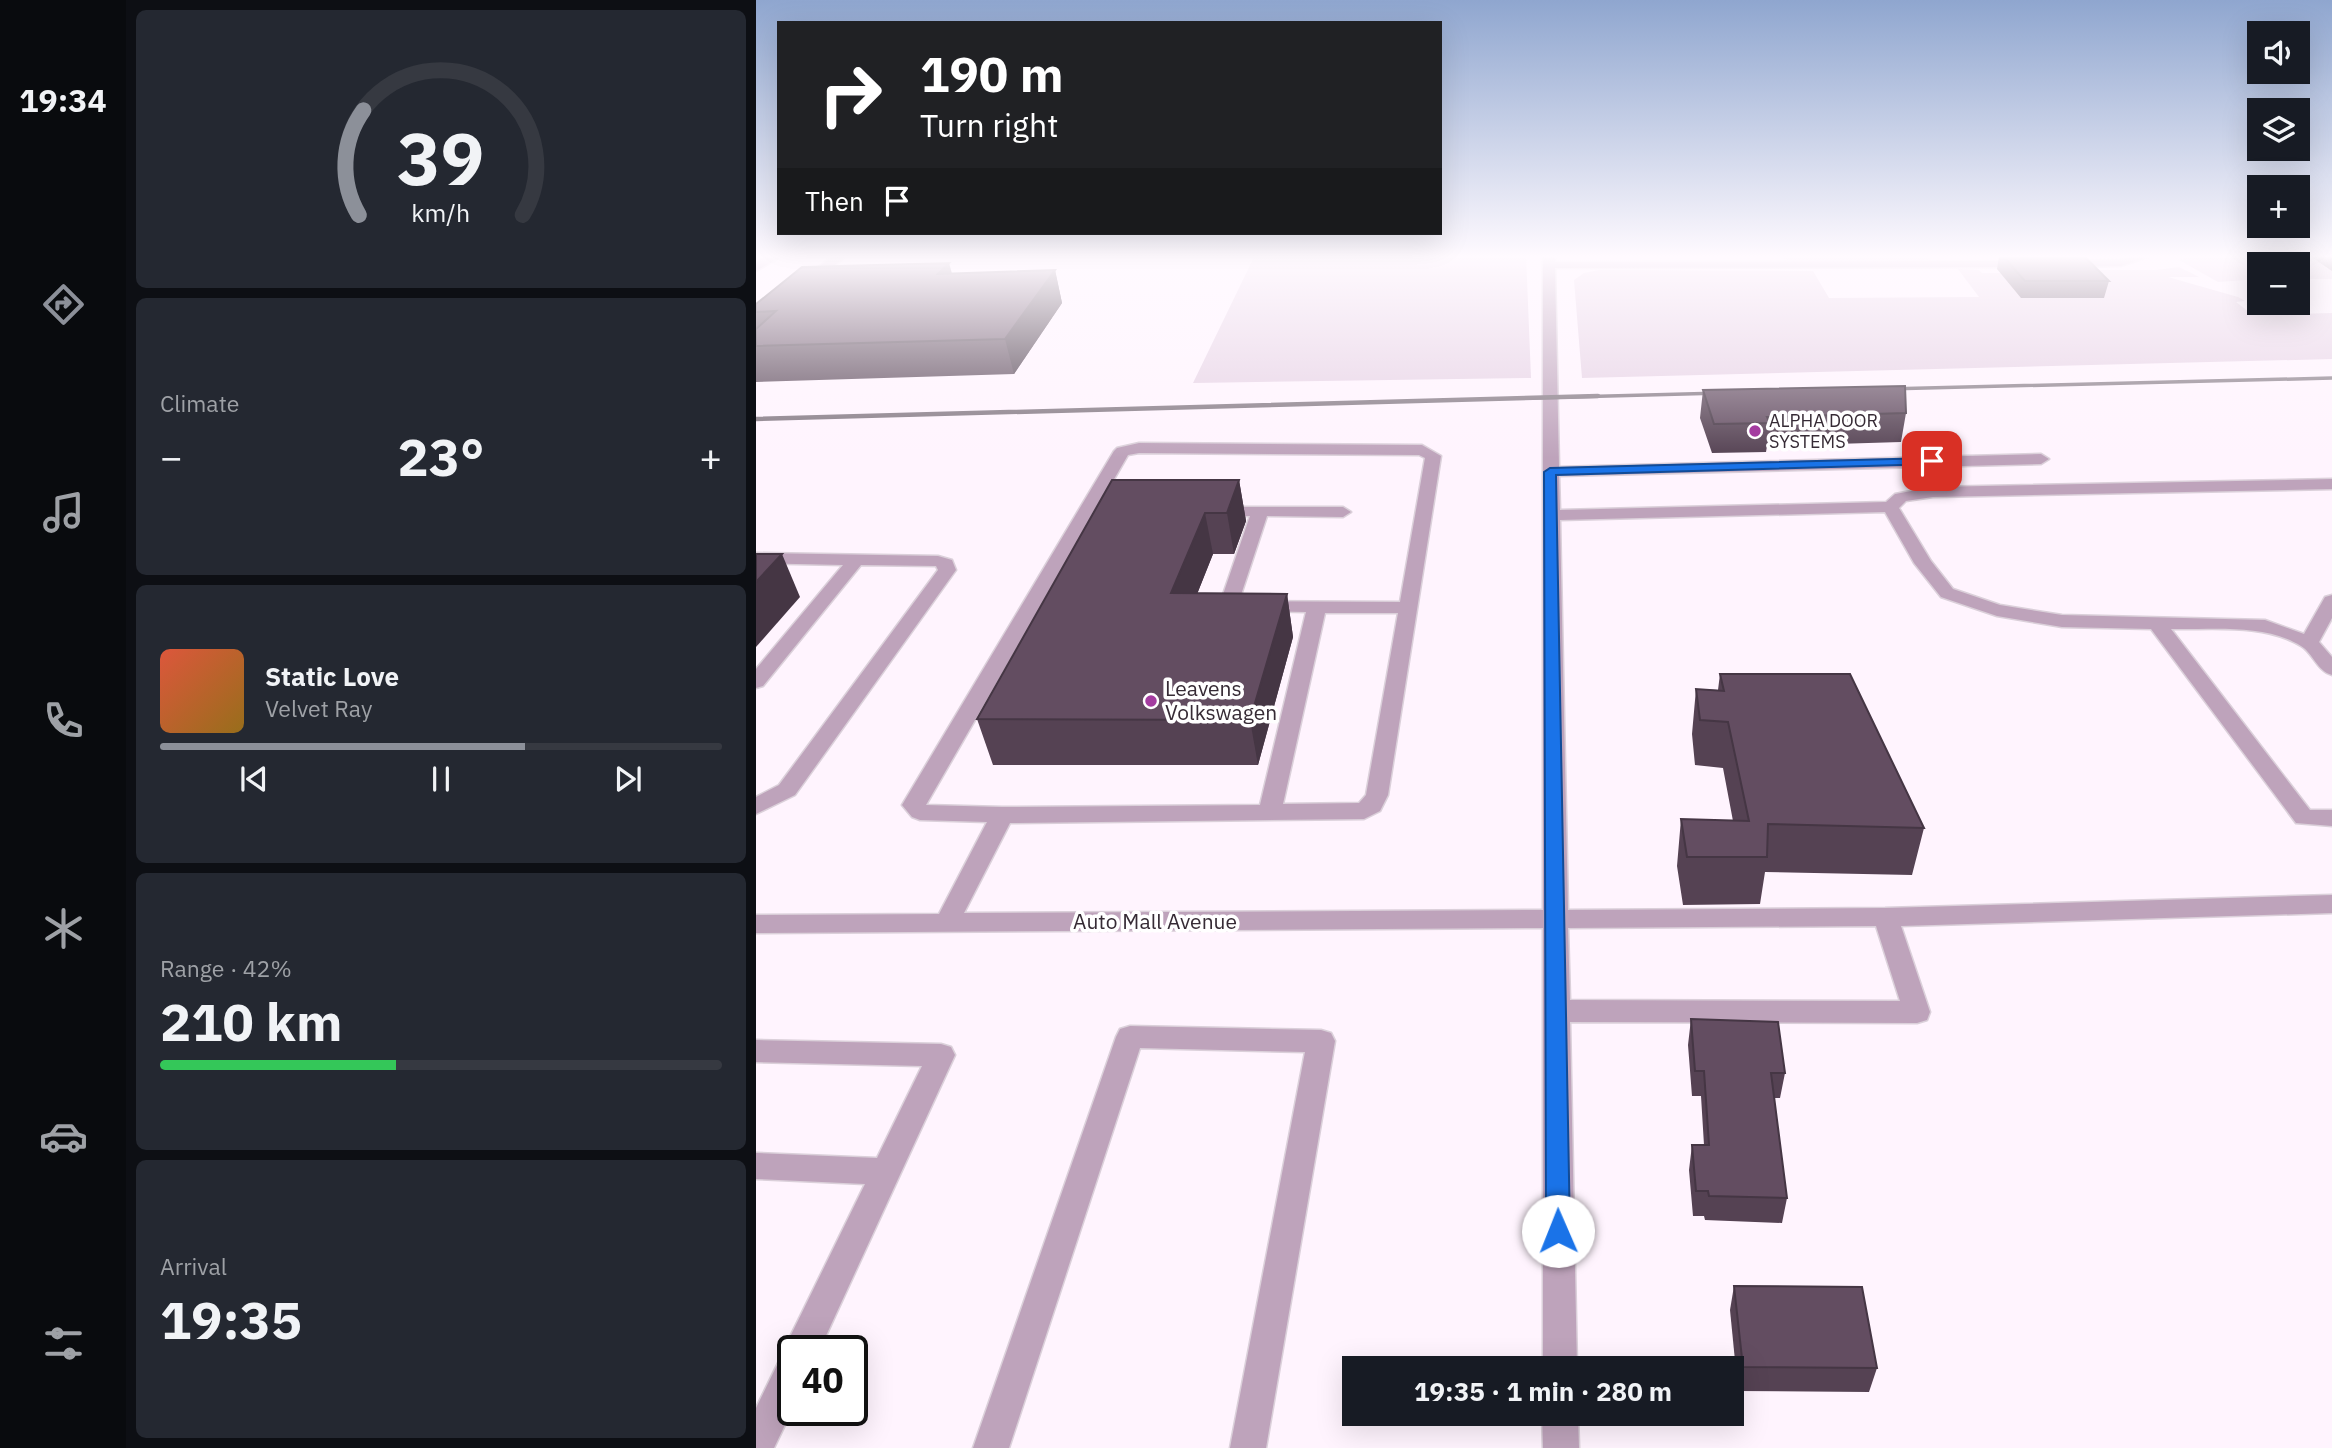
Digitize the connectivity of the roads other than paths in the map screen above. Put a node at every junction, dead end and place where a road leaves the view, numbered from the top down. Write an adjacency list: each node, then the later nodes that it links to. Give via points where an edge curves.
1 (1549, 323): 3 (street)
2 (2041, 459): 3 (street)
3 (1550, 472): 11 (street)
4 (2332, 484): 5 (street, via 1933,492 1901,497)
5 (1890, 506): 11 (street); 17 (street, via 1923,563 1948,593 1997,610 2063,621)
6 (1088, 509): 7 (street); 16 (street, via 1122,451 1130,449 1422,450 1433,456); 23 (street, via 913,805 920,813)
7 (1114, 509)
8 (1194, 510): 9 (street)
9 (1260, 511): 10 (street); 15 (street, via 1228,606)
10 (1343, 512)
11 (1550, 515): 27 (street)
12 (756, 558): 13 (street)
13 (857, 559): 20 (street); 21 (street, via 938,561 946,564 947,570 787,790)
14 (2332, 601): 18 (street)
15 (1317, 607): 16 (street); 22 (street)
16 (1408, 608): 22 (street, via 1372,806 1364,811)
17 (2156, 622): 18 (street, via 2265,626); 24 (street, via 2304,818)
18 (2309, 642): 19 (street)
19 (2332, 669)
20 (756, 682)
21 (756, 806)
22 (1270, 812): 23 (street)
23 (1002, 815): 28 (street)
24 (2332, 818)
25 (2332, 904): 26 (street, Auto Mall Avenue)
26 (1885, 917): 27 (street, Auto Mall Avenue); 30 (street, via 1917,1012)
27 (1555, 920): 28 (street, Auto Mall Avenue); 30 (street)
28 (947, 923): 29 (street, Auto Mall Avenue)
29 (756, 924)
30 (1556, 1011): 35 (street)
31 (756, 1051): 33 (street, via 941,1055)
32 (756, 1166): 33 (street)
33 (886, 1171): 34 (street)
34 (809, 1335)
35 (1560, 1356)
36 (777, 1403): 38 (street)
37 (1560, 1426): 41 (street)
38 (756, 1447)
39 (990, 1448): 40 (street, via 1130,1037 1321,1041)
40 (1248, 1448)
41 (1561, 1448)

